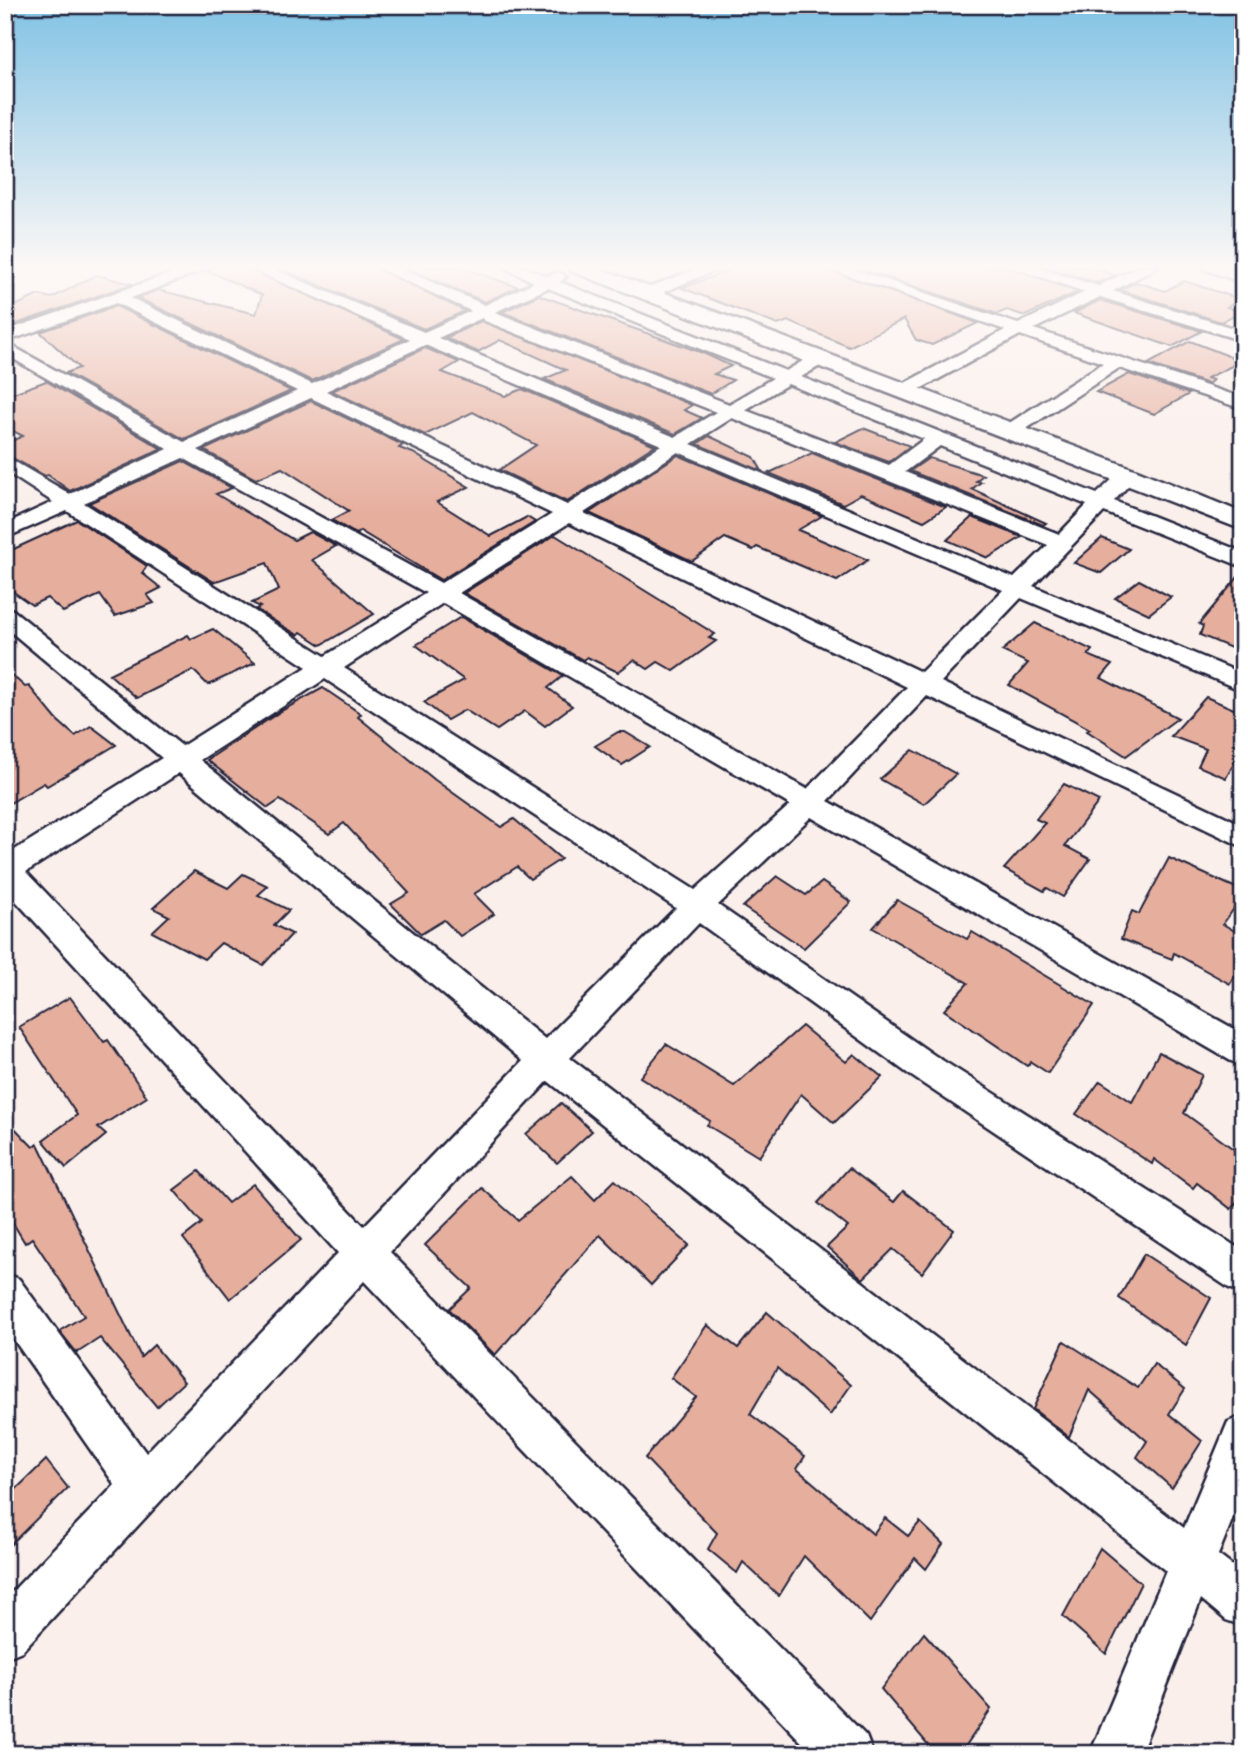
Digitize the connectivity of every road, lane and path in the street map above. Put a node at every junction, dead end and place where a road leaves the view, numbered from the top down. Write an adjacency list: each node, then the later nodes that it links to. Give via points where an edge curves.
1 (8, 349): 22 (street)
2 (221, 349): 16 (street)
3 (402, 349): 16 (street)
4 (448, 349): 13 (street)
5 (510, 349): 13 (street)
6 (574, 349): 18 (street)
7 (714, 349): 14 (street)
8 (793, 349): 11 (street)
9 (982, 349): 15 (street)
10 (1077, 349): 12 (street)
11 (819, 359): 14 (street); 15 (street)
12 (1117, 362): 17 (street); 19 (street)
13 (482, 363): 21 (street)
14 (786, 378): 18 (street); 20 (street)
15 (902, 391): 19 (street)
16 (309, 392): 22 (street); 28 (street)
17 (1243, 404)
18 (731, 410): 21 (street); 24 (street)
19 (1010, 431): 25 (street)
20 (937, 439): 24 (street); 27 (street)
21 (675, 446): 28 (street); 33 (street)
22 (186, 451): 26 (street); 34 (street)
23 (5, 463): 26 (street)
24 (891, 472): 31 (street)
25 (1128, 475): 27 (street); 29 (street)
26 (69, 503): 30 (street); 36 (street)
27 (1100, 503): 31 (street); 32 (street)
28 (568, 513): 34 (street); 38 (street)
29 (1243, 522)
30 (5, 532)
31 (1060, 542): 33 (street)
32 (1243, 560)
33 (1017, 589): 37 (street); 38 (street)
34 (442, 593): 36 (street); 40 (street)
35 (5, 615): 39 (street)
36 (328, 667): 39 (street); 43 (street)
37 (1243, 683)
38 (925, 684): 40 (street); 41 (street)
39 (181, 760): 42 (street); 45 (street)
40 (810, 802): 43 (street); 44 (street)
41 (1243, 837)
42 (6, 871): 46 (street)
43 (697, 906): 45 (street); 47 (street, via 922,1065)
44 (1243, 1051)
45 (546, 1060): 46 (street); 51 (street)
46 (364, 1253): 50 (street); 54 (street)
47 (1243, 1274)
48 (5, 1293): 50 (street)
49 (1243, 1437): 51 (street)
50 (144, 1489): 53 (street)
51 (1191, 1562): 52 (street); 55 (street)
52 (1243, 1603)
53 (5, 1634)
54 (848, 1754)
55 (1115, 1754)

